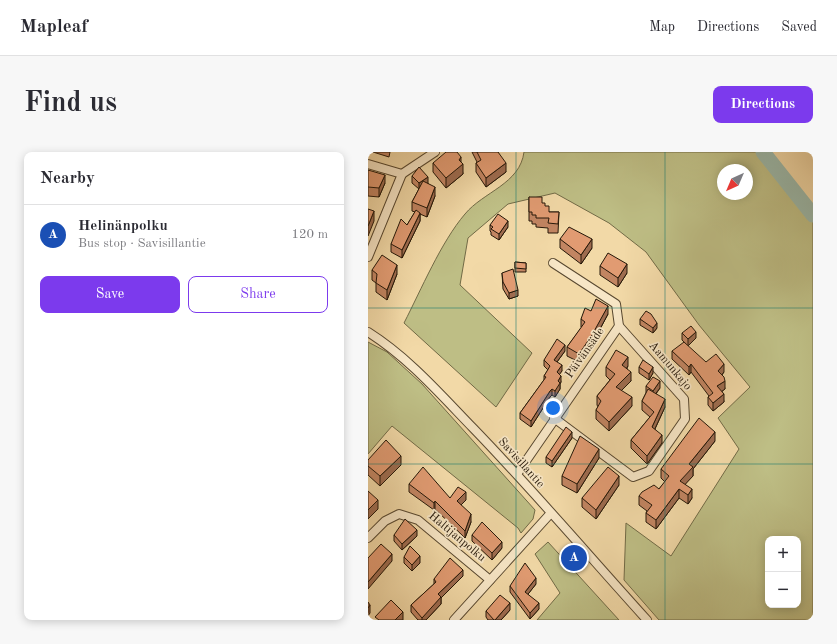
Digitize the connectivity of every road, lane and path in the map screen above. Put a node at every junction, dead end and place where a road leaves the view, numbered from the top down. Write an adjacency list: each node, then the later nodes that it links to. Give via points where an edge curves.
1 (435, 152): 3 (street)
2 (368, 164): 3 (street)
3 (402, 174): 4 (street)
4 (368, 257)
5 (553, 263): 6 (street, Päivänsäde, via 616,304)
6 (619, 326): 8 (street, Päivänsäde); 8 (street, Aamunkajo, via 684,399 685,419 649,471 633,477)
7 (368, 332): 9 (street, Savisillantie, via 406,360)
8 (554, 418): 9 (street, Päivänsäde)
9 (517, 474): 10 (street, Savisillantie)
10 (550, 514): 12 (street); 14 (street, Savisillantie)
11 (368, 538): 12 (street, Haltijanpolku, via 385,521 399,514 418,520)
12 (490, 580): 13 (street)
13 (454, 620)
14 (647, 620)

